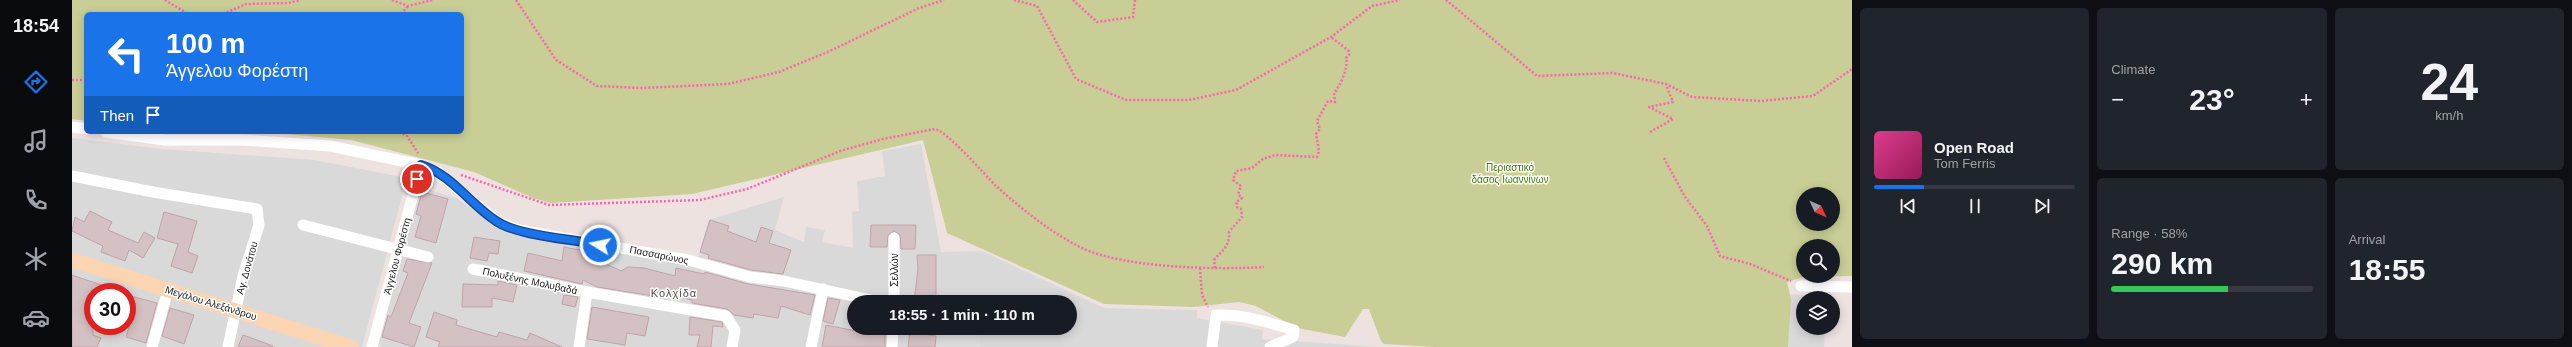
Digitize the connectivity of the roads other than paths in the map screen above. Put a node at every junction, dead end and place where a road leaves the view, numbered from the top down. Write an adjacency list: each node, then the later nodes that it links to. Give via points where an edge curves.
1 (72, 127): 2 (street)
2 (84, 129)
3 (121, 134): 4 (street, Πασσαρώνος, via 165,140 243,140 330,146)
4 (421, 165): 8 (street, Άγγελου Φορέστη); 14 (street, Πασσαρώνος, via 442,175 497,222 512,228 688,260 750,277)
5 (72, 176): 19 (street, Αγ. Δονάτου, via 254,208 259,212 259,225)
6 (303, 225): 8 (street)
7 (894, 238): 18 (street, Σελλών)
8 (399, 249): 9 (street); 24 (street, Άγγελου Φορέστη)
9 (428, 257)
10 (72, 260): 15 (main road, Μεγάλου Αλεξάνδρου)
11 (473, 269): 16 (street, Πολυξένης Μολυβαδά)
12 (1801, 286): 13 (street)
13 (1852, 286)
14 (823, 289): 17 (street, Πασσαρώνος); 27 (street)
15 (168, 290): 19 (main road, Μεγάλου Αλεξάνδρου); 21 (street)
16 (586, 292): 25 (street, Πολυξένης Μολυβαδά); 26 (street, Πολυξένης Μολυβαδά, via 726,316 735,330)
17 (849, 295)
18 (894, 295)
19 (235, 311): 22 (street, Αγ. Δονάτου); 23 (main road, Μεγάλου Αλεξάνδρου)
20 (893, 335): 28 (street)
21 (152, 347)
22 (228, 347)
23 (351, 347)
24 (372, 347)
25 (579, 347)
26 (732, 347)
27 (811, 347)
28 (892, 347)
29 (1212, 347): 30 (street, via 1216,314 1245,316 1294,330 1293,337)
30 (1270, 347)

